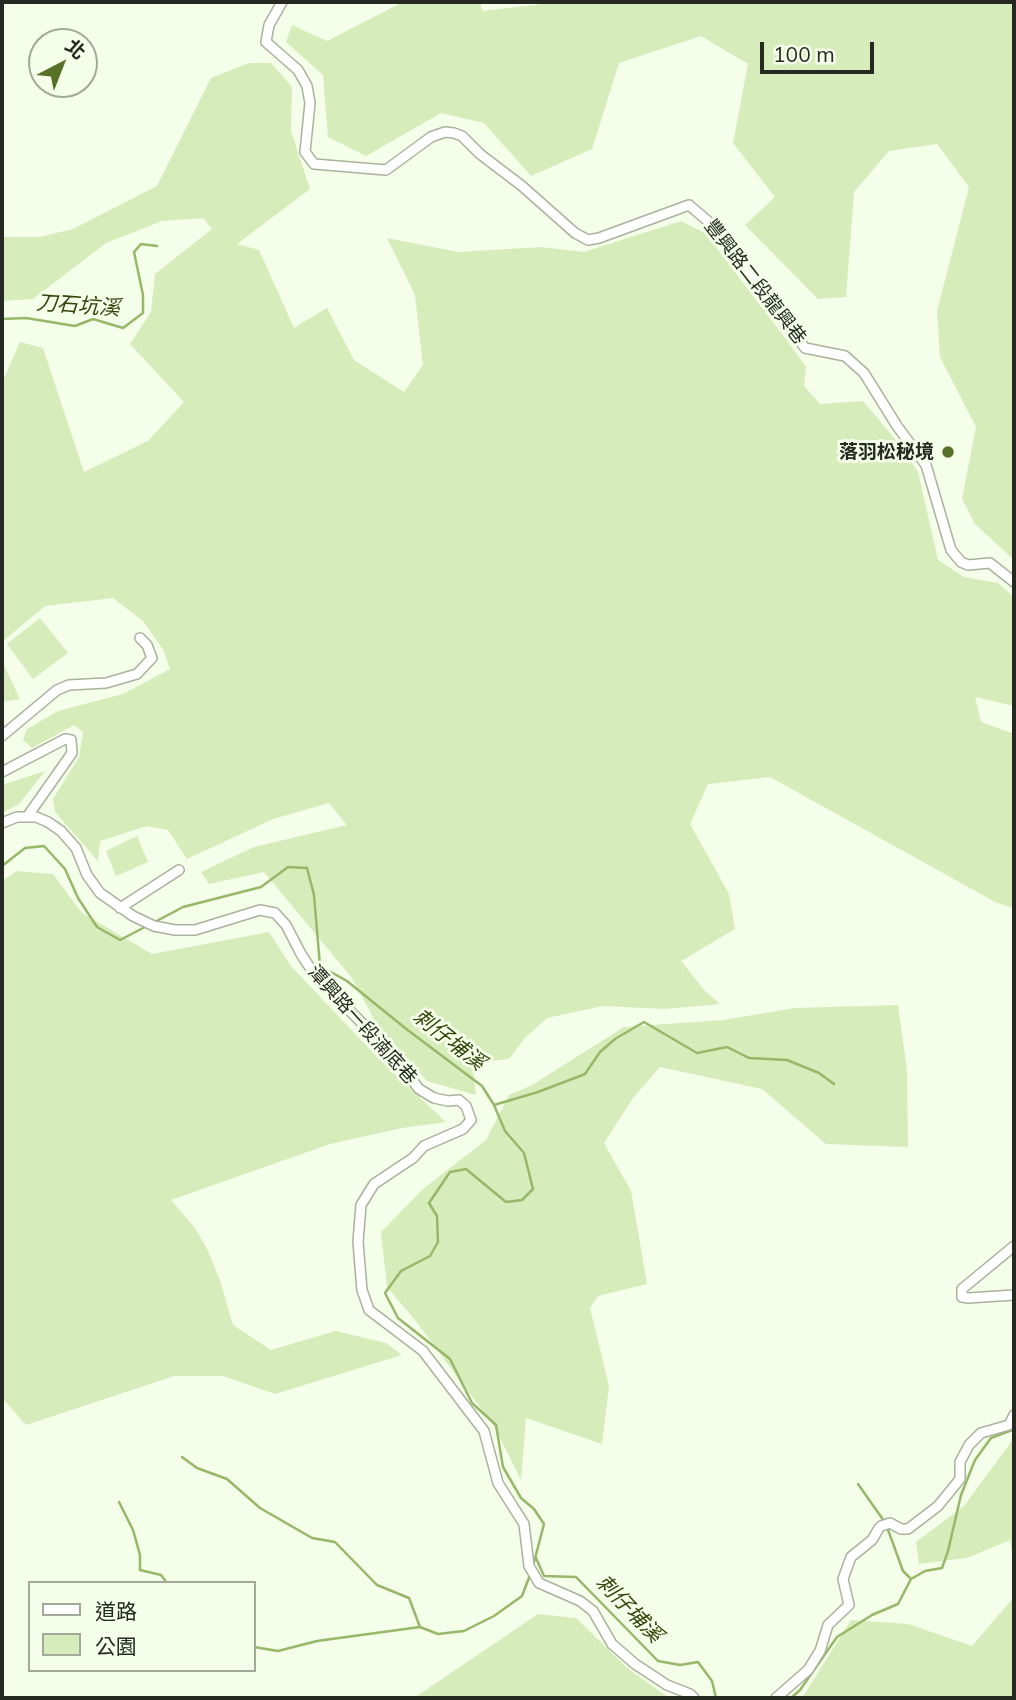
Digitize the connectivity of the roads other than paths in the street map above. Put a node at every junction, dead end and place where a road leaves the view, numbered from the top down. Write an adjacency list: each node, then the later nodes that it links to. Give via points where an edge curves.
1 (282, 2): 2 (street, 豐興路二段龍興巷, via 269,24 266,42 298,70 307,86 310,103 305,152 314,164 386,170 430,137 445,132 461,136 588,240 690,205 716,228 805,348 837,352 864,373 926,465 951,550 961,562 990,563)
2 (1014, 582)
3 (140, 638): 4 (street, via 152,658 137,674 57,690)
4 (2, 736)
5 (2, 772): 6 (street, via 71,740 72,753)
6 (27, 817): 7 (street); 9 (street, 潭興路一段湳底巷, via 61,831 100,892)
7 (2, 823)
8 (179, 870): 9 (street)
9 (120, 908): 13 (street, 潭興路一段湳底巷, via 174,930 195,930 260,910 275,913 314,974 394,1055 419,1088 434,1098 459,1100 466,1106 471,1120 463,1129 424,1146 374,1184 361,1205 358,1242 362,1290 369,1310 423,1351 484,1431 498,1483 524,1524 529,1566 539,1583 580,1601 593,1611 612,1644 635,1664)
10 (1014, 1246): 11 (street, via 962,1289 962,1297)
11 (1014, 1295)
12 (1014, 1415): 14 (street, via 1009,1425 981,1433 969,1445 960,1462 960,1479 938,1506 908,1529 883,1525 851,1557 843,1579 849,1605 828,1625 808,1671)
13 (694, 1698)
14 (776, 1698)

